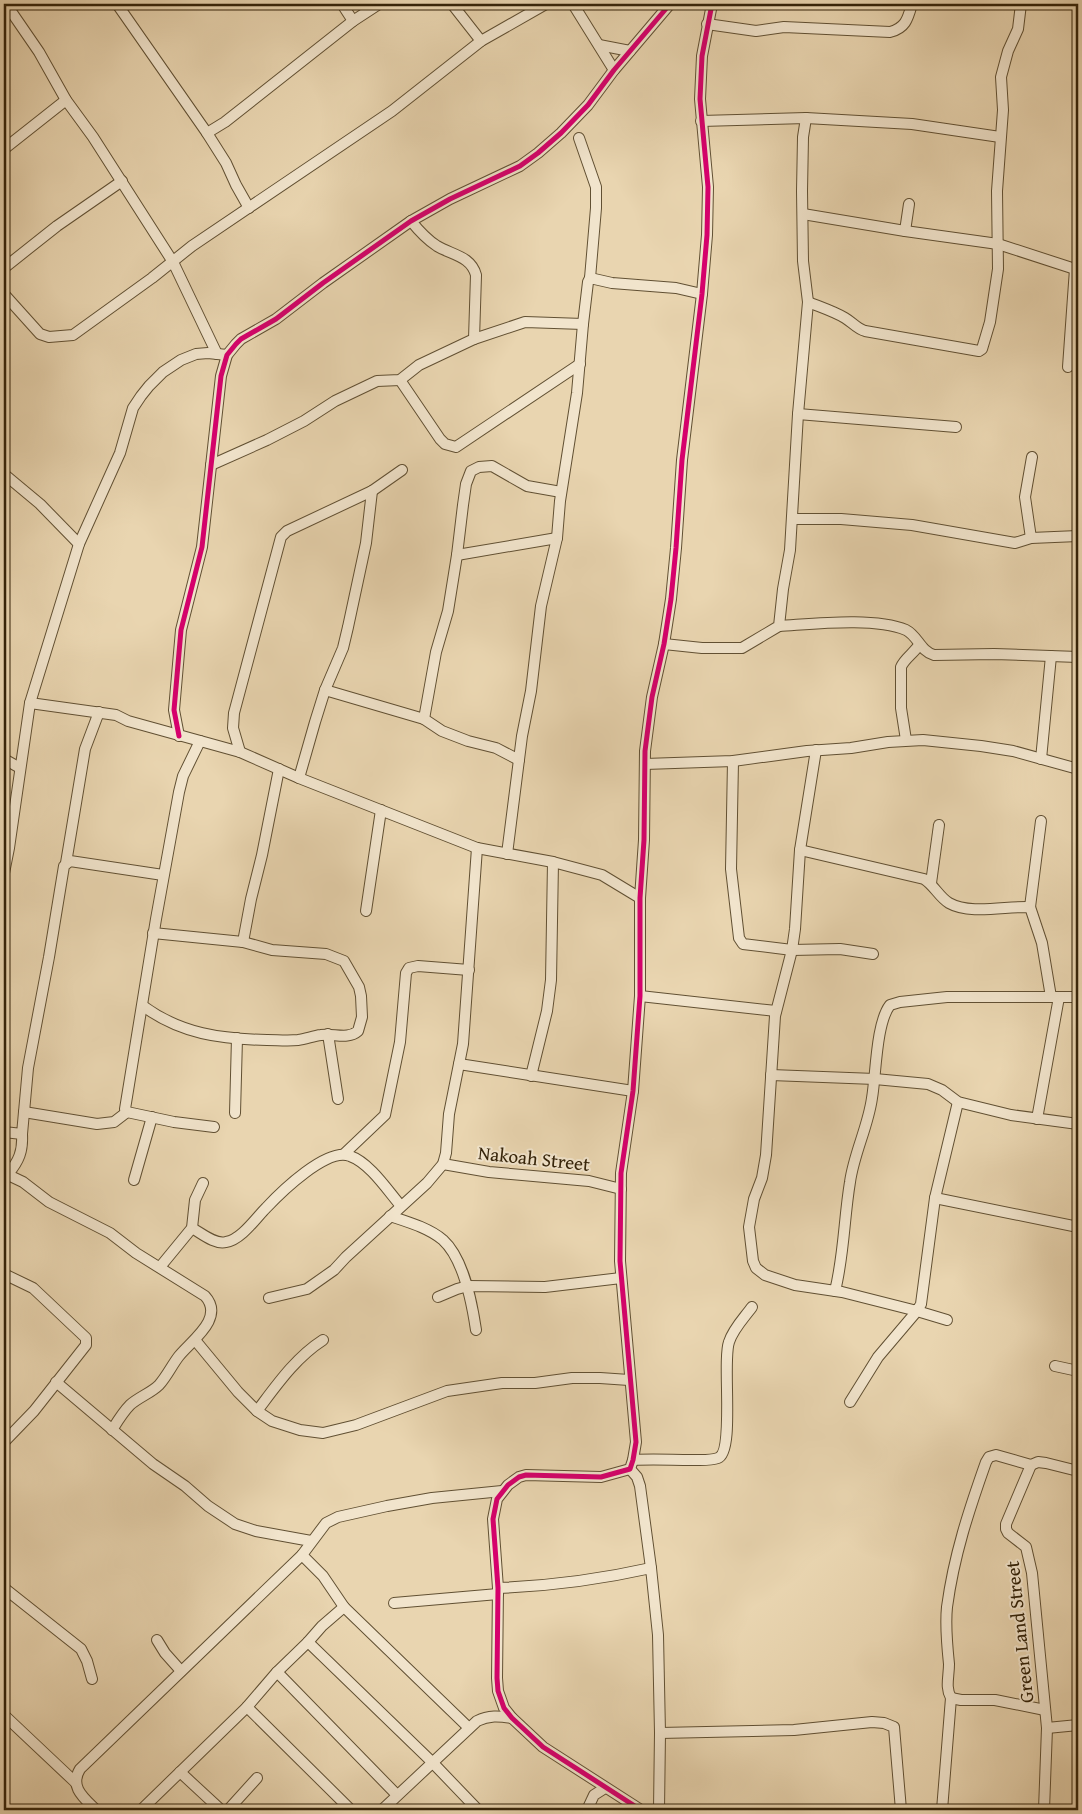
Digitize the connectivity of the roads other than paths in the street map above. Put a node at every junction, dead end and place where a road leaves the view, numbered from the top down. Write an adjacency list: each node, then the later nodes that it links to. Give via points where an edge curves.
1 (6, 4): 18 (street, via 39,52)
2 (117, 4): 21 (street)
3 (342, 4): 12 (street)
4 (379, 4): 12 (street)
5 (452, 4): 14 (street)
6 (546, 4): 14 (street)
7 (573, 4): 15 (street)
8 (670, 4): 16 (street)
9 (712, 4): 13 (street)
10 (912, 4): 13 (street, via 903,26 890,32 784,27 756,31)
11 (1021, 4): 22 (street, via 1018,29 1001,77 1003,110)
12 (353, 21): 21 (street)
13 (707, 24): 20 (street, via 700,77)
14 (481, 42): 27 (street, via 392,111)
15 (599, 45): 16 (street); 17 (street)
16 (630, 51): 17 (street)
17 (614, 70): 29 (street, via 588,105 538,153 520,166)
18 (66, 100): 24 (street); 25 (street)
19 (806, 118): 20 (street); 22 (street, via 912,124); 28 (street)
20 (701, 121): 37 (street, via 708,186)
21 (207, 133): 27 (street)
22 (1000, 137): 31 (street)
23 (579, 138): 35 (street, via 596,187)
24 (4, 149)
25 (122, 181): 32 (street); 33 (street)
26 (909, 204): 30 (street)
27 (250, 208): 32 (street)
28 (803, 214): 30 (street); 38 (street, via 803,261)
29 (411, 221): 40 (street, via 422,235 471,263 475,270); 41 (street)
30 (905, 231): 31 (street)
31 (998, 244): 34 (street); 38 (street, via 995,295 985,344 979,351 858,329 845,318)
32 (173, 262): 36 (street, via 84,328 62,337 40,334); 41 (street)
33 (4, 268)
34 (1076, 268): 43 (street)
35 (590, 278): 37 (street); 39 (street)
36 (4, 294)
37 (702, 294): 60 (street)
38 (808, 302): 45 (street)
39 (583, 324): 40 (street, via 525,322); 42 (street)
40 (474, 339): 44 (street, via 419,365)
41 (222, 355): 48 (street); 57 (street, via 196,354 181,360 163,372 141,396 120,453)
42 (580, 364): 44 (street, via 456,447 440,439); 52 (street)
43 (1068, 367)
44 (400, 380): 48 (street, via 377,381 267,440)
45 (798, 414): 46 (street); 53 (street)
46 (956, 427)
47 (1032, 457): 56 (street, via 1025,497)
48 (211, 465): 68 (street, via 202,547 181,630 174,710)
49 (402, 470): 51 (street)
50 (4, 474): 57 (street, via 40,504)
51 (372, 491): 64 (street, via 366,543 348,627 343,648); 72 (street, via 287,531 281,537 234,713 233,728)
52 (561, 492): 55 (street); 58 (street, via 527,486 492,466 475,468 466,484)
53 (792, 519): 56 (street, via 912,525 1015,543); 59 (street)
54 (1078, 536): 56 (street)
55 (558, 538): 58 (street); 75 (street, via 541,606)
56 (1030, 538)
57 (79, 544): 65 (street)
58 (457, 555): 67 (street)
59 (779, 626): 60 (street, via 742,648); 61 (street, via 865,622 907,631)
60 (664, 644): 77 (street, via 648,720)
61 (919, 645): 62 (street, via 934,655); 69 (street, via 901,667 901,708)
62 (1051, 656): 63 (street); 74 (street)
63 (1078, 657)
64 (325, 690): 67 (street); 81 (street)
65 (30, 703): 66 (street); 78 (street)
66 (99, 712): 68 (street); 88 (street, via 84,749)
67 (424, 720): 75 (street, via 442,731 496,748)
68 (180, 736): 70 (street)
69 (906, 740): 71 (street); 74 (street, via 981,746)
70 (200, 741): 72 (street); 91 (street, via 179,792)
71 (816, 750): 76 (street); 86 (street)
72 (240, 752): 79 (street)
73 (4, 759): 78 (street)
74 (1041, 759): 80 (street)
75 (519, 760): 87 (street)
76 (733, 761): 77 (street); 98 (street, via 732,869 739,938 742,944)
77 (645, 764): 93 (street)
78 (20, 768): 90 (street)
79 (279, 769): 81 (street); 97 (street)
80 (1078, 770)
81 (299, 778): 82 (street)
82 (380, 810): 85 (street); 95 (street)
83 (1041, 821): 94 (street)
84 (939, 825): 92 (street)
85 (477, 848): 87 (street); 100 (street)
86 (800, 850): 92 (street, via 903,872); 98 (street)
87 (507, 854): 89 (street)
88 (66, 862): 91 (street); 115 (street, via 28,1068)
89 (553, 862): 93 (street, via 602,875); 110 (street, via 551,980)
90 (4, 867)
91 (163, 875): 96 (street)
92 (931, 883): 94 (street, via 946,900 957,906 973,909)
93 (640, 898): 101 (street)
94 (1030, 907): 102 (street)
95 (366, 911)
96 (153, 933): 97 (street); 104 (street)
97 (242, 942): 106 (street, via 272,950 326,954 344,962 359,987 360,1026 350,1035)
98 (792, 950): 99 (street, via 840,949); 105 (street)
99 (873, 954)
100 (469, 970): 108 (street); 124 (street, via 409,968 400,1042 385,1115)
101 (640, 996): 105 (street); 112 (street)
102 (1055, 997): 103 (street); 111 (street, via 947,997 893,1003 887,1009 883,1022); 119 (street)
103 (1078, 997)
104 (143, 1006): 107 (street, via 161,1018 190,1030); 116 (street)
105 (776, 1012): 109 (street)
106 (328, 1034): 107 (street, via 299,1040); 113 (street)
107 (237, 1038): 117 (street)
108 (459, 1064): 110 (street); 125 (street)
109 (771, 1075): 111 (street); 139 (street, via 766,1155 749,1227 753,1261 765,1275 795,1285)
110 (531, 1076): 112 (street)
111 (875, 1079): 114 (street, via 928,1084); 139 (street, via 851,1175)
112 (633, 1091): 129 (street)
113 (338, 1099)
114 (958, 1102): 119 (street); 130 (street)
115 (24, 1112): 116 (street, via 97,1124 114,1122); 123 (street)
116 (127, 1112): 118 (street)
117 (235, 1113)
118 (152, 1117): 121 (street); 127 (street)
119 (1037, 1119): 120 (street)
120 (1078, 1124)
121 (214, 1127)
122 (4, 1132): 123 (street)
123 (22, 1134): 126 (street, via 20,1157)
124 (344, 1154): 131 (street, via 368,1167); 134 (street, via 321,1161 283,1191 233,1240 216,1242)
125 (443, 1164): 129 (street, Nakoah Street, via 489,1172 589,1181); 131 (street)
126 (6, 1173): 135 (street, via 49,1202 110,1233)
127 (134, 1180)
128 (203, 1183): 134 (street, via 195,1200)
129 (620, 1189): 137 (street)
130 (935, 1198): 133 (street); 143 (street, via 921,1304)
131 (401, 1206): 132 (street)
132 (390, 1216): 138 (street, via 428,1230 443,1240 453,1252); 141 (street, via 318,1282 307,1289)
133 (1078, 1227)
134 (192, 1228): 135 (street)
135 (160, 1267): 146 (street, via 206,1296 211,1303 211,1316)
136 (4, 1274): 151 (street, via 34,1288 86,1338 86,1345)
137 (621, 1278): 138 (street, via 545,1287); 150 (street)
138 (468, 1286): 140 (street); 145 (street)
139 (835, 1291): 143 (street)
140 (438, 1297)
141 (269, 1298)
142 (752, 1307): 156 (street, via 729,1341 726,1356 727,1430 723,1454 706,1460)
143 (917, 1310): 144 (street); 152 (street, via 878,1357)
144 (947, 1320)
145 (476, 1330)
146 (195, 1340): 153 (street); 154 (street, via 158,1385 130,1406)
147 (323, 1340): 153 (street, via 289,1370)
148 (1055, 1366): 149 (street)
149 (1078, 1370)
150 (629, 1380): 153 (street, via 572,1378 447,1391 356,1425 323,1433 272,1421); 156 (street, via 636,1442)
151 (56, 1382): 154 (street); 155 (street)
152 (850, 1402)
153 (257, 1411)
154 (112, 1430): 160 (street, via 235,1524)
155 (4, 1442)
156 (632, 1465): 159 (street, via 601,1478 526,1475); 162 (street, via 640,1486)
157 (1031, 1465): 158 (street, via 1038,1462); 172 (street, via 989,1456 966,1519 947,1607 947,1692); 174 (street, Green Land Street, via 1006,1529 1028,1551)
158 (1078, 1471)
159 (502, 1491): 160 (street, via 432,1498 338,1517 326,1523); 164 (street, via 493,1519)
160 (311, 1541): 161 (street)
161 (302, 1555): 166 (street, via 323,1576); 169 (street)
162 (651, 1568): 164 (street); 180 (street, via 658,1635)
163 (4, 1589): 171 (street, via 81,1649)
164 (498, 1591): 165 (street); 176 (street, via 498,1691)
165 (394, 1603)
166 (344, 1607): 168 (street); 178 (street)
167 (157, 1640): 169 (street)
168 (308, 1642): 170 (street); 181 (street)
169 (181, 1671): 184 (street, via 80,1769)
170 (277, 1672): 173 (street); 186 (street)
171 (92, 1679)
172 (951, 1698): 174 (street, via 995,1700); 198 (street)
173 (247, 1707): 182 (street); 191 (street)
174 (1045, 1710): 179 (street, Green Land Street)
175 (4, 1715): 184 (street)
176 (512, 1718): 178 (street, via 489,1716); 185 (street, via 543,1747)
177 (1078, 1725): 179 (street)
178 (468, 1727): 181 (street)
179 (1047, 1728): 199 (street, Green Land Street)
180 (660, 1733): 196 (street); 197 (street, via 794,1730 884,1723 894,1728)
181 (432, 1762): 186 (street); 193 (street)
182 (180, 1772): 188 (street); 189 (street)
183 (257, 1778): 190 (street)
184 (75, 1782): 187 (street, via 78,1792)
185 (605, 1788): 194 (street, via 594,1795); 195 (street)
186 (397, 1795): 192 (street)
187 (96, 1810)
188 (141, 1810)
189 (221, 1810)
190 (228, 1810)
191 (351, 1810)
192 (382, 1810)
193 (478, 1810)
194 (587, 1810)
195 (641, 1810)
196 (659, 1810)
197 (901, 1810)
198 (942, 1810)
199 (1044, 1810)

